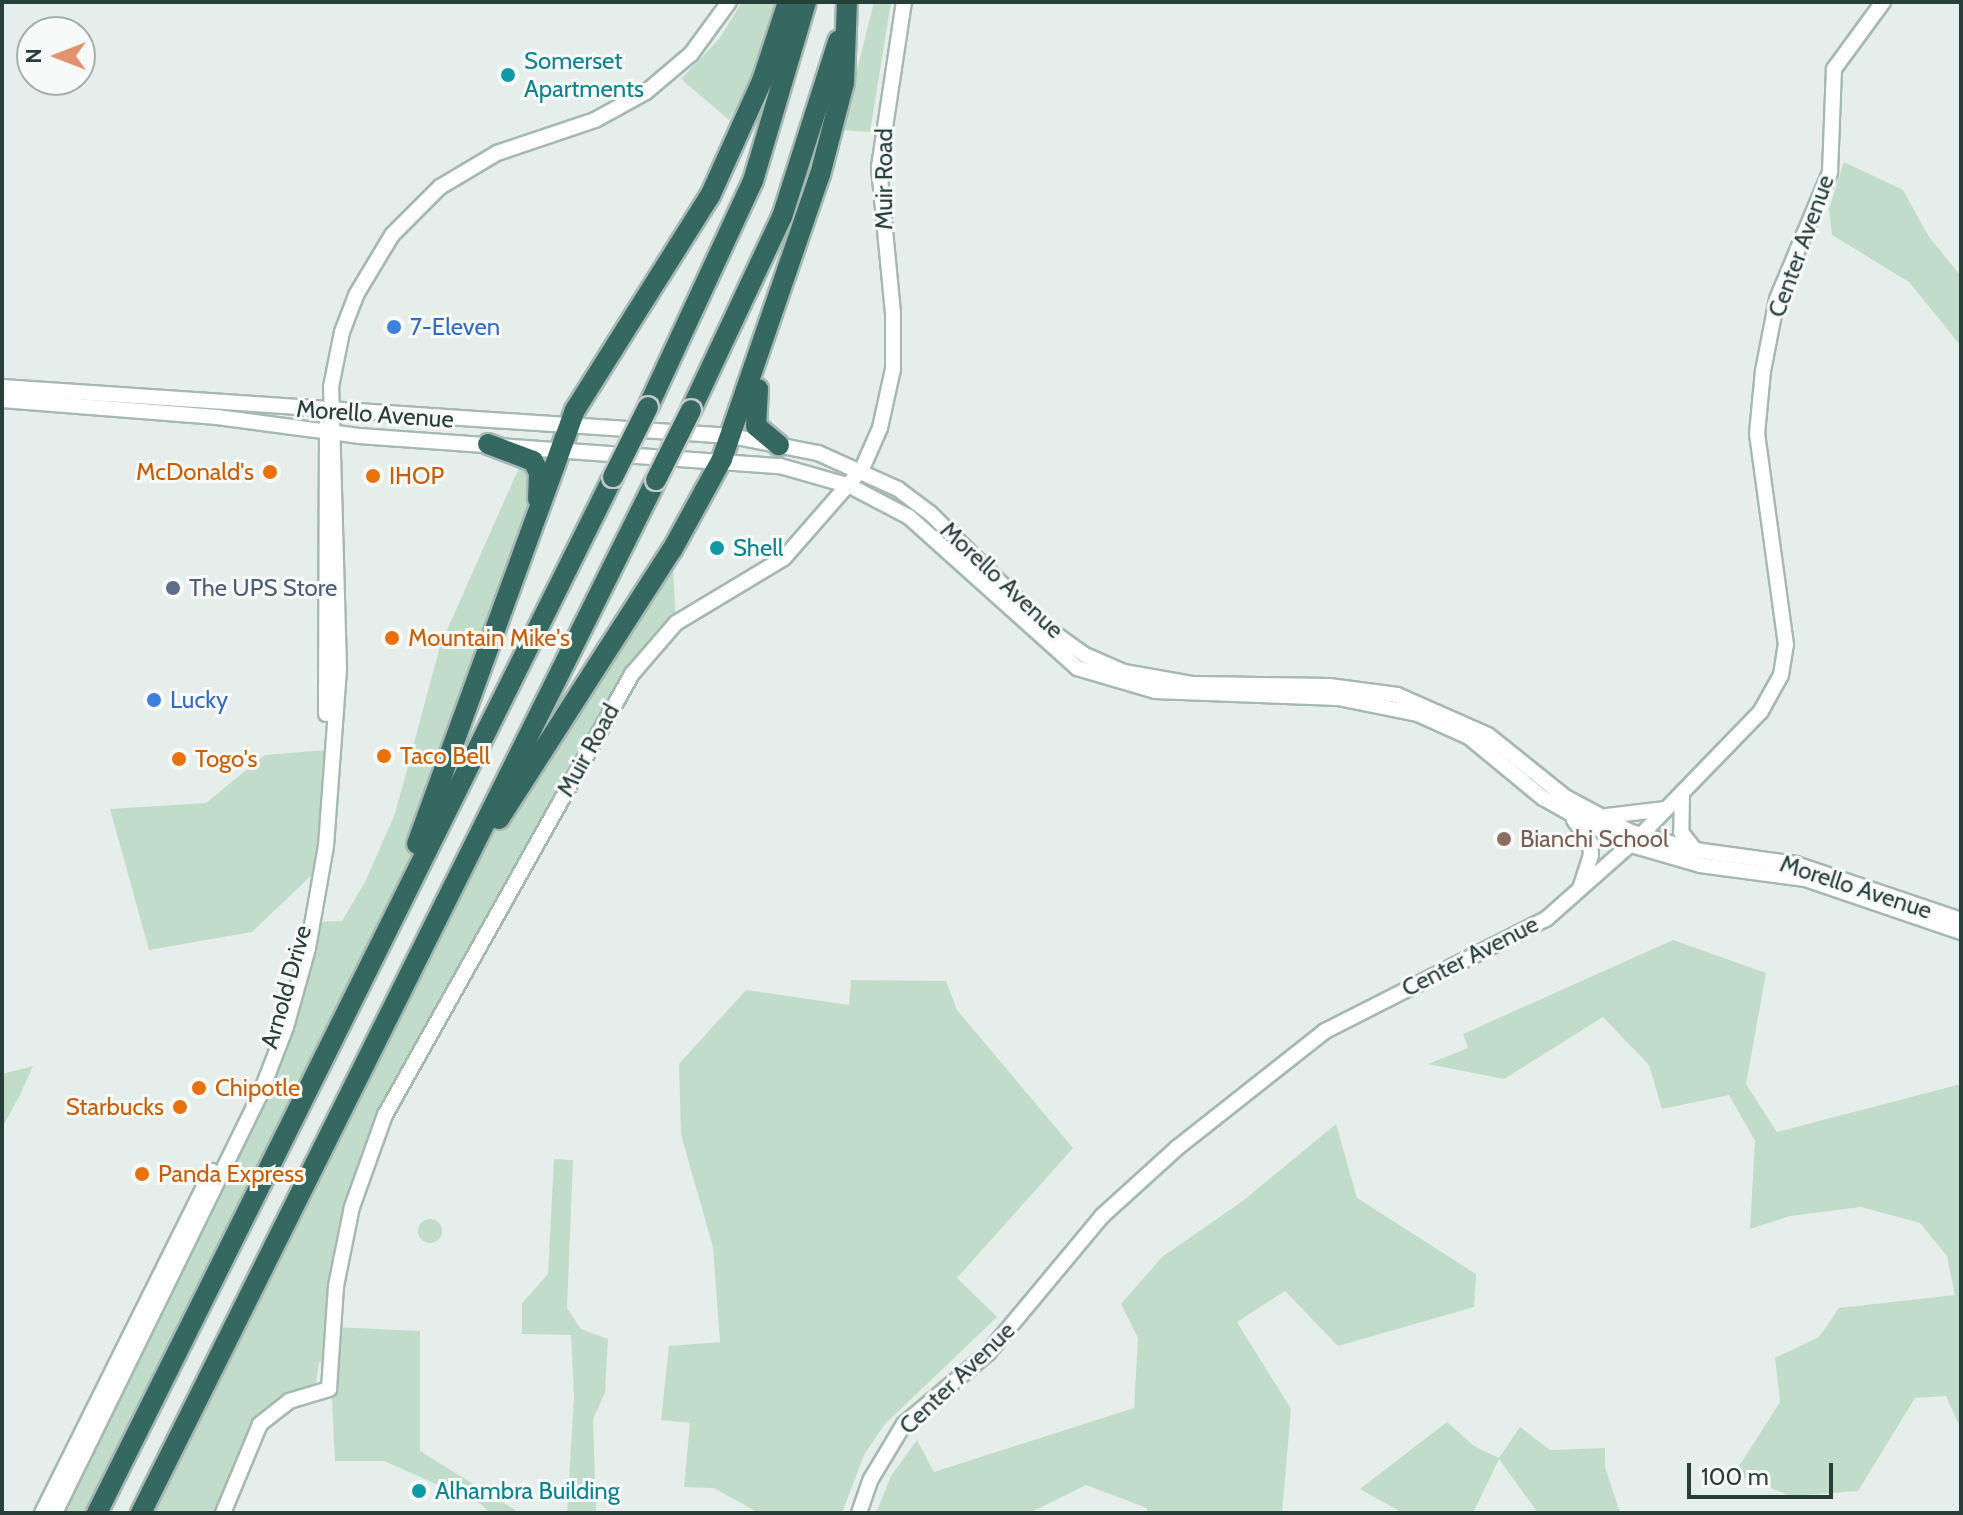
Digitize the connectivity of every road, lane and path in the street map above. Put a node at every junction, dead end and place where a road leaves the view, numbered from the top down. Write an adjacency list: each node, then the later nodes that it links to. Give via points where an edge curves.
1 (729, 2): 10 (street, Arnold Drive, via 691,54 646,92 595,120 479,161 406,218 378,255 351,307 338,346)
2 (788, 2): 11 (highway, via 762,81 710,196 575,410)
3 (806, 2): 31 (highway, bridge, via 753,181 648,407)
4 (847, 2): 7 (highway, via 847,62 833,129); 28 (highway, bridge, via 786,207 691,410)
5 (904, 2): 18 (street, Muir Road, via 879,167 893,369 880,428)
6 (1883, 2): 21 (street, Center Avenue, via 1834,69 1830,172 1777,299 1758,398 1757,434 1786,645 1781,675 1761,711)
7 (762, 350): 13 (highway); 15 (highway, via 756,426)
8 (2, 387): 10 (street, Morello Avenue)
9 (2, 400): 12 (street, Morello Avenue, via 217,417)
10 (330, 411): 11 (street, Morello Avenue); 12 (street, Arnold Drive)
11 (570, 426): 13 (street, Morello Avenue); 16 (highway)
12 (329, 432): 14 (street, Morello Avenue); 32 (street, Arnold Drive, via 325,778 316,871 294,974 245,1111); 33 (street, Arnold Drive, via 338,691 324,870 308,948 259,1097)
13 (731, 436): 15 (street, Morello Avenue); 17 (highway)
14 (488, 444): 16 (street, Morello Avenue); 20 (highway, via 533,461 541,486)
15 (779, 445): 18 (street, Morello Avenue)
16 (563, 448): 17 (street, Morello Avenue); 20 (highway)
17 (722, 459): 19 (street, Morello Avenue, via 780,466); 28 (highway, via 672,550)
18 (862, 469): 19 (street, Muir Road); 24 (street, Morello Avenue, via 930,513 1044,626 1085,655 1162,681 1329,686 1397,695 1488,735 1565,797)
19 (850, 486): 23 (street, Morello Avenue, via 927,530 1077,668 1155,691 1338,698 1393,706 1469,737); 36 (street, Muir Road, via 784,558 676,623 632,674 385,1115 352,1207 336,1286 329,1389 289,1401 260,1424)
20 (536, 521): 31 (highway)
21 (1682, 793): 22 (street, Center Avenue); 26 (street, via 1681,832)
22 (1666, 809): 24 (street); 25 (street, Center Avenue)
23 (1566, 811): 25 (street, Morello Avenue); 27 (street, via 1590,842)
24 (1602, 816): 25 (street, Morello Avenue)
25 (1636, 840): 26 (street, Morello Avenue); 27 (street, Center Avenue); 30 (street, Morello Avenue, via 1723,869 1805,879)
26 (1695, 850): 29 (street, Morello Avenue, via 1796,864)
27 (1579, 891): 37 (street, Center Avenue, via 1528,932 1325,1031 1177,1148 1102,1216 988,1353 904,1424 871,1479)
28 (445, 903): 35 (highway)
29 (1961, 920)
30 (1961, 932)
31 (369, 967): 34 (highway)
32 (42, 1513)
33 (55, 1513)
34 (97, 1513)
35 (141, 1513)
36 (223, 1513)
37 (859, 1513)

